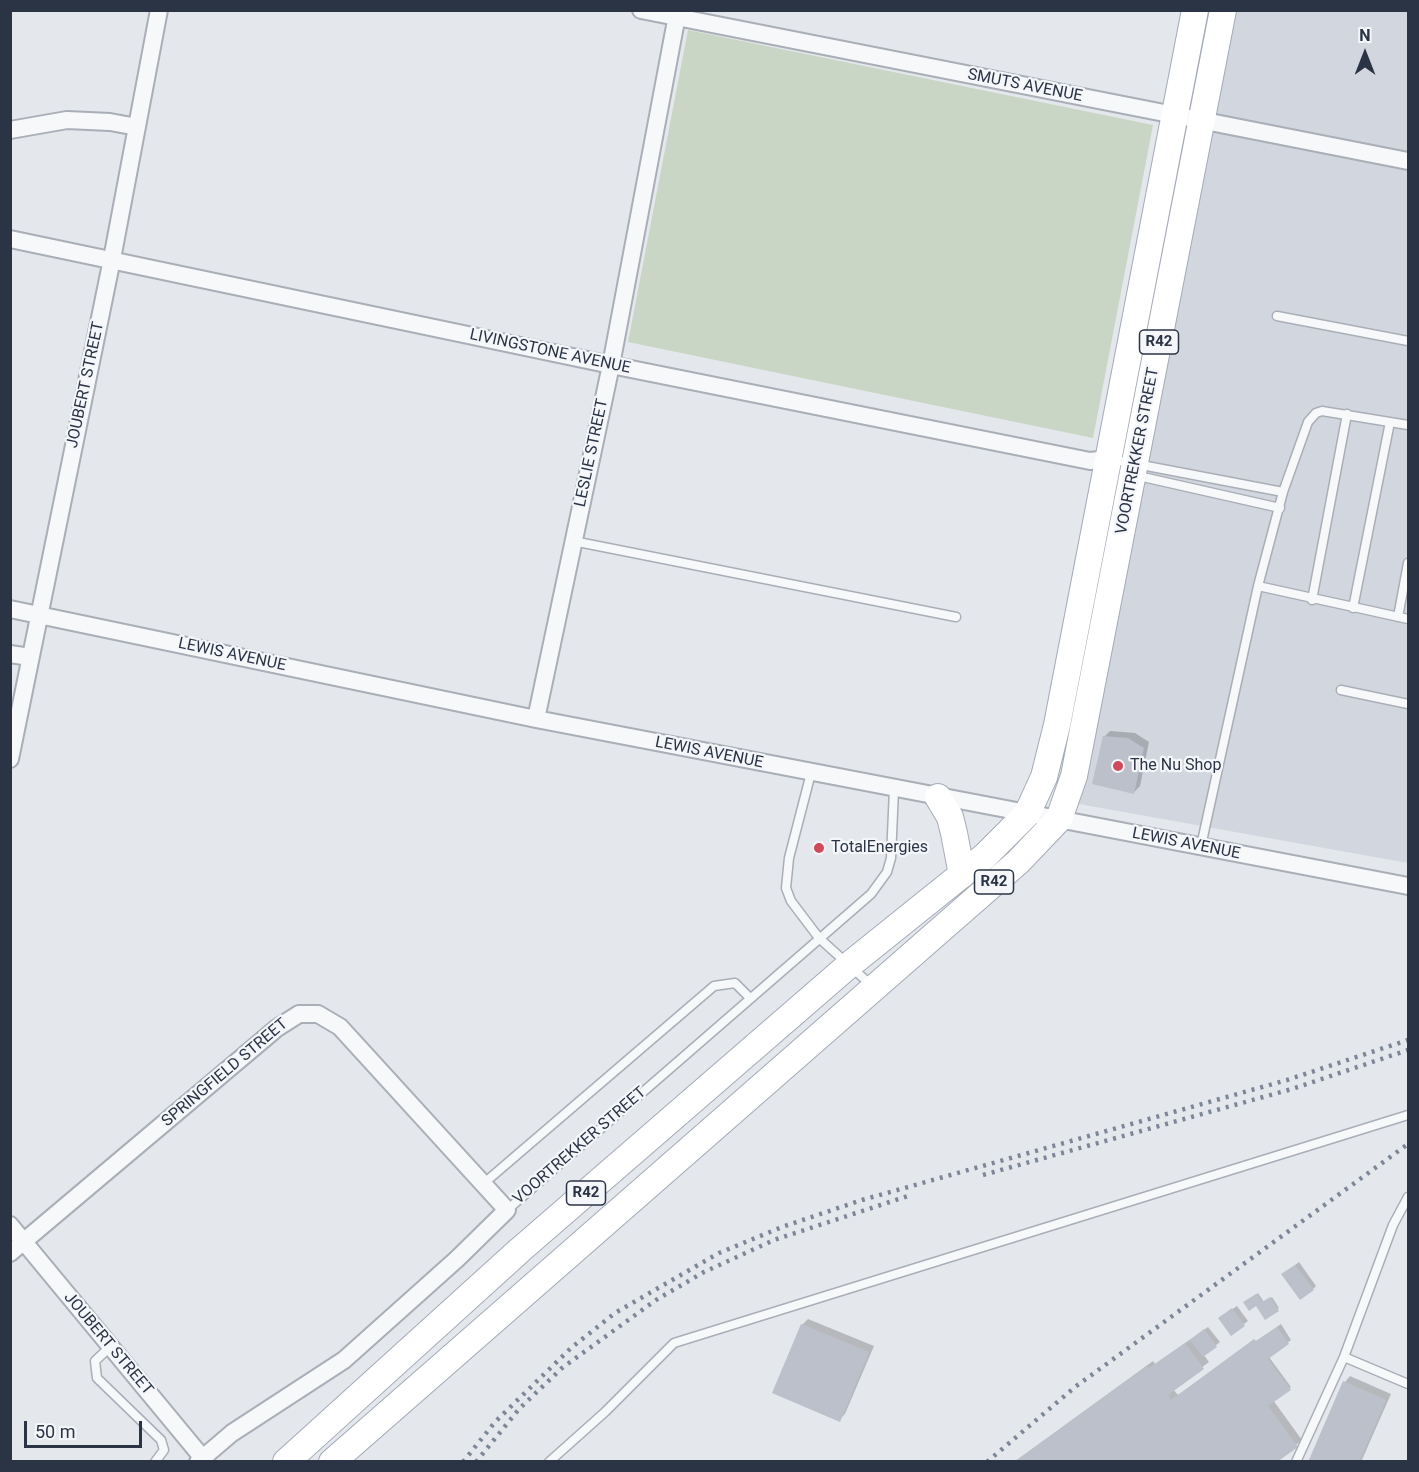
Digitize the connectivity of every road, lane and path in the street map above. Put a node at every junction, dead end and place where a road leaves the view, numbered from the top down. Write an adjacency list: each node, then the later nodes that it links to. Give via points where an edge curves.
1 (159, 10): 7 (street, JOUBERT STREET)
2 (641, 10): 5 (street, SMUTS AVENUE)
3 (1196, 10): 6 (main road, VOORTREKKER STREET / R42)
4 (1223, 10): 6 (main road, VOORTREKKER STREET / R42)
5 (678, 14): 6 (street, SMUTS AVENUE); 14 (street, LESLIE STREET)
6 (1188, 118): 9 (street, SMUTS AVENUE); 18 (main road, VOORTREKKER STREET / R42)
7 (137, 127): 8 (street, via 67,120); 11 (street, JOUBERT STREET)
8 (10, 130)
9 (1408, 161)
10 (10, 238): 11 (street, LIVINGSTONE AVENUE)
11 (112, 259): 14 (street, LIVINGSTONE AVENUE); 27 (street, JOUBERT STREET)
12 (1277, 316): 13 (lane)
13 (1408, 340)
14 (611, 365): 18 (street, LIVINGSTONE AVENUE); 21 (street, LESLIE STREET)
15 (1347, 414): 16 (lane); 19 (lane, via 1322,411 1311,417); 24 (lane)
16 (1390, 422): 17 (lane); 25 (lane)
17 (1408, 425)
18 (1116, 468): 19 (lane, LIVINGSTONE AVENUE); 20 (lane, LIVINGSTONE AVENUE); 40 (main road, VOORTREKKER STREET / R42, via 1044,777); 41 (main road, VOORTREKKER STREET / R42, via 1074,776)
19 (1283, 492): 20 (lane)
20 (1280, 508): 23 (lane)
21 (573, 541): 28 (lane); 35 (street, LESLIE STREET)
22 (1408, 563): 29 (lane)
23 (1257, 586): 24 (lane); 42 (lane)
24 (1312, 600): 25 (lane)
25 (1353, 608): 29 (lane)
26 (10, 609): 27 (street, LEWIS AVENUE)
27 (38, 614): 32 (street, JOUBERT STREET); 35 (street, LEWIS AVENUE)
28 (956, 617)
29 (1398, 617): 30 (lane)
30 (1408, 619)
31 (10, 654): 32 (street)
32 (30, 657): 36 (street, JOUBERT STREET)
33 (1341, 690): 34 (lane)
34 (1408, 704)
35 (536, 718): 37 (street, LEWIS AVENUE)
36 (10, 759)
37 (811, 773): 38 (street, LEWIS AVENUE); 45 (lane, via 789,858 786,888)
38 (894, 789): 39 (street, LEWIS AVENUE); 45 (lane, VOORTREKKER STREET, via 893,842 887,872 871,894)
39 (938, 797): 40 (street, LEWIS AVENUE); 43 (main road, via 950,817)
40 (1028, 813): 41 (street, LEWIS AVENUE); 43 (main road, R42)
41 (1059, 819): 42 (street, LEWIS AVENUE); 47 (main road, R42, via 1018,861)
42 (1201, 846): 44 (street, LEWIS AVENUE)
43 (962, 875): 46 (main road, R42)
44 (1408, 886)
45 (819, 938): 46 (lane); 48 (lane, VOORTREKKER STREET)
46 (848, 966): 47 (lane); 53 (main road, R42)
47 (873, 987): 55 (main road, R42)
48 (750, 998): 50 (lane, via 735,983 714,986); 52 (lane, VOORTREKKER STREET)
49 (1408, 1115): 64 (lane, via 674,1343)
50 (483, 1184): 52 (street, SPRINGFIELD STREET); 56 (street, SPRINGFIELD STREET, via 340,1027 318,1014 299,1014 277,1028)
51 (1408, 1197): 58 (lane, via 1393,1225)
52 (507, 1210): 60 (street, VOORTREKKER STREET, via 344,1360 232,1433)
53 (567, 1210): 55 (main road); 62 (main road, R42)
54 (10, 1225): 56 (street, JOUBERT STREET)
55 (589, 1236): 63 (main road, R42)
56 (17, 1247): 57 (street, JOUBERT STREET)
57 (110, 1347): 60 (street, JOUBERT STREET); 61 (lane, via 95,1361 97,1378 160,1440 164,1450)
58 (1344, 1357): 59 (lane); 65 (lane)
59 (1408, 1384)
60 (202, 1460)
61 (154, 1461)
62 (286, 1461)
63 (332, 1461)
64 (549, 1461)
65 (1296, 1461)

